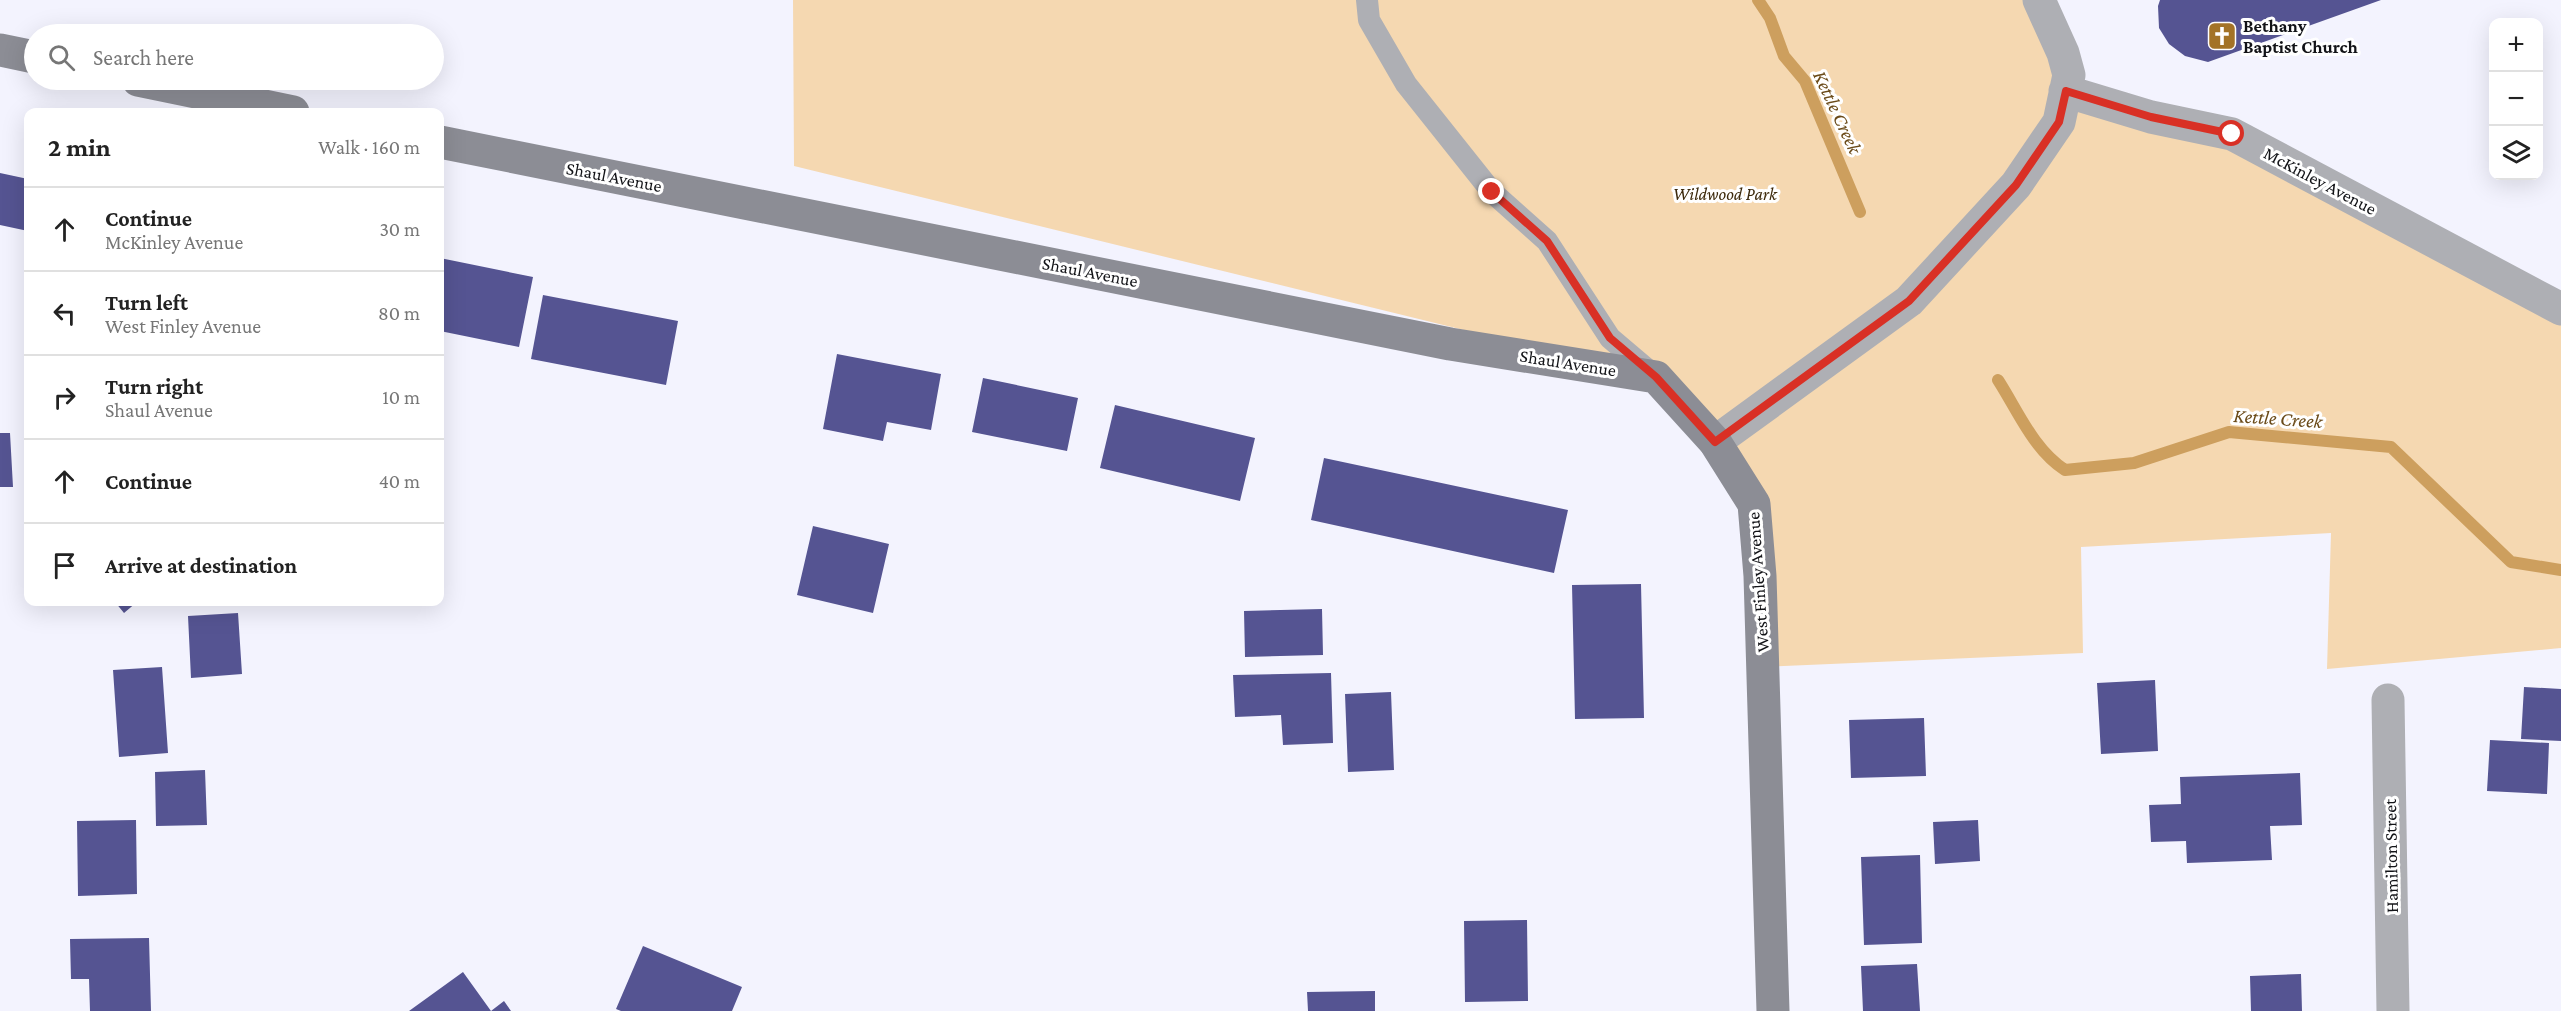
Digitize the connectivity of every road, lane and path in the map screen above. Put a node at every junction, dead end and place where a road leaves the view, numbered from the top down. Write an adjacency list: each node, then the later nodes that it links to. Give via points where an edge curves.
1 (1367, 0): 10 (lane, via 1369,20 1406,84 1492,192 1547,241 1610,338)
2 (2039, 0): 6 (street, via 2063,53 2069,75)
3 (0, 50): 4 (main road)
4 (24, 55)
5 (186, 90): 7 (main road)
6 (2066, 91): 9 (street, McKinley Avenue, via 2151,117 2232,134); 11 (street, via 2059,122 2016,185 1909,301)
7 (274, 108)
8 (444, 143): 10 (main road, Shaul Avenue, via 1440,342)
9 (2561, 309)
10 (1656, 377): 11 (main road)
11 (1715, 442): 13 (main road, West Finley Avenue, via 1754,504 1761,588)
12 (2388, 700): 14 (street, Hamilton Street)
13 (1773, 1011)
14 (2393, 1011)

